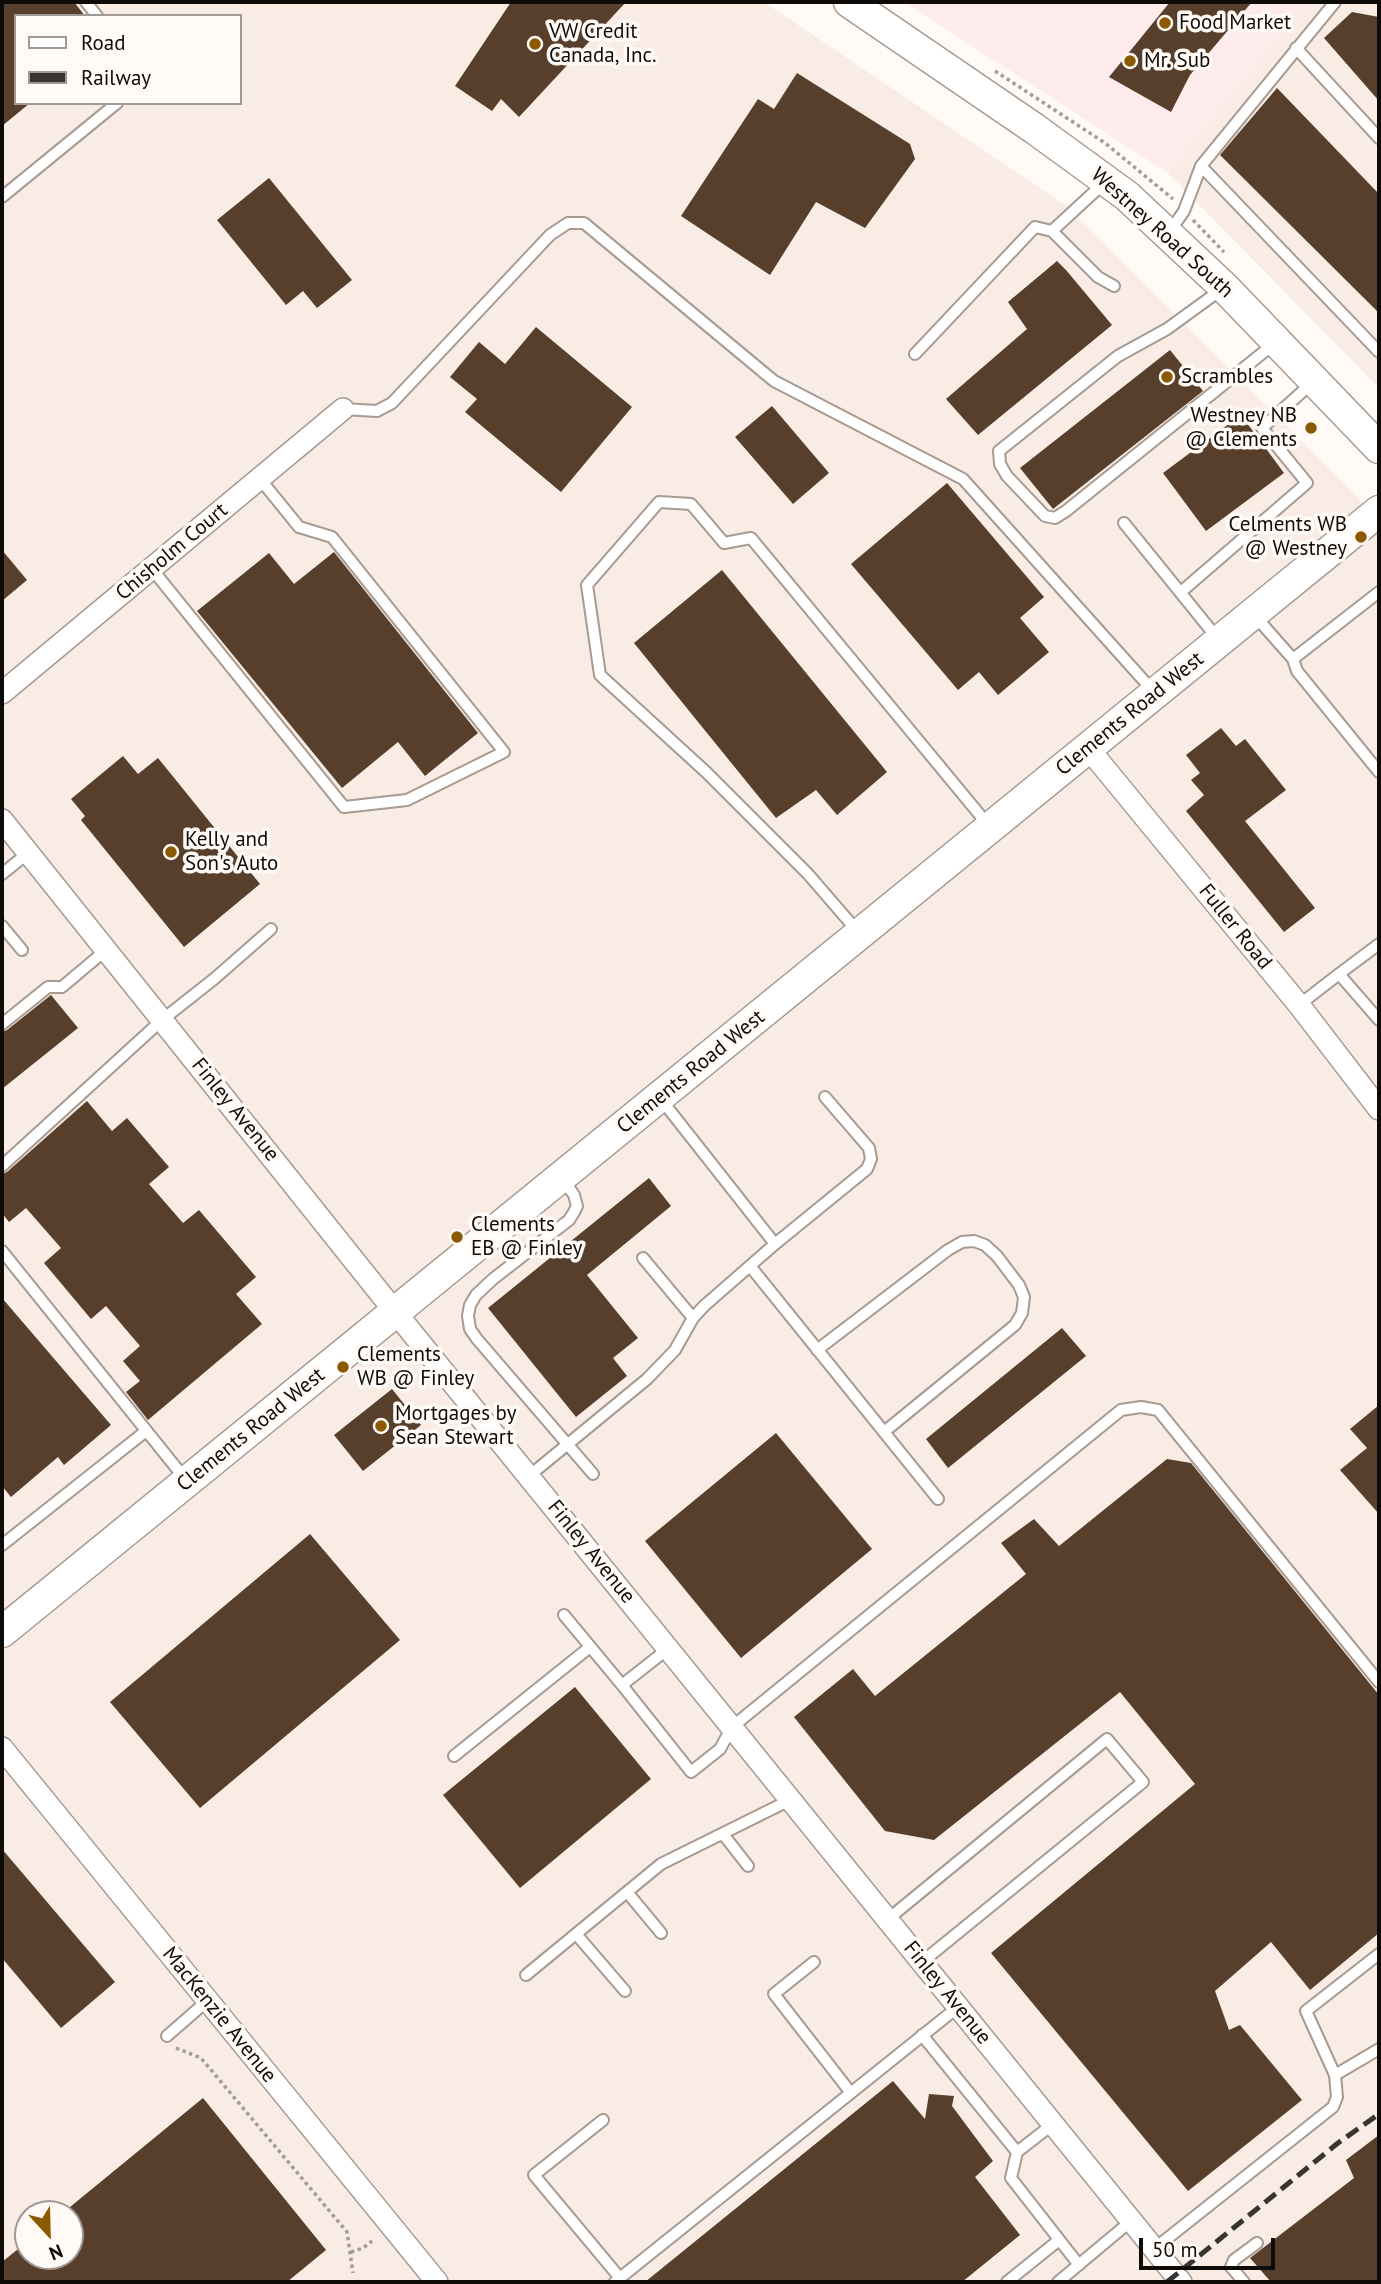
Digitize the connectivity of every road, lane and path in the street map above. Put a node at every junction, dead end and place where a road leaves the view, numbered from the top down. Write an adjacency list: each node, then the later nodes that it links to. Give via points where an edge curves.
1 (849, 2): 7 (street, Westney Road South)
2 (1335, 2): 3 (lane)
3 (1296, 48): 5 (lane); 6 (lane)
4 (115, 105): 8 (lane)
5 (1379, 138)
6 (1201, 166): 10 (lane, via 1184,211); 14 (lane)
7 (1107, 180): 9 (lane); 10 (street, Westney Road South)
8 (2, 197)
9 (1052, 231): 11 (lane, via 1098,278); 15 (lane, via 1035,227)
10 (1168, 234): 12 (street, Westney Road South)
11 (1114, 286)
12 (1224, 287): 13 (street, Westney Road South); 13 (lane, via 1167,329 1118,356 999,451 1007,475 1045,516 1066,511)
13 (1276, 341): 16 (street, Westney Road South)
14 (1379, 352)
15 (915, 354)
16 (1314, 381): 18 (street, Westney Road South); 23 (lane, via 1262,428 1307,483)
17 (342, 409): 19 (street, Chisholm Court); 28 (lane, via 377,411 392,403 550,235 569,223 584,223 774,381 963,480)
18 (1379, 448)
19 (260, 479): 22 (street, Chisholm Court); 22 (lane, via 299,527 332,537 504,751 407,800 344,807)
20 (1379, 510): 25 (street, Clements Road West)
21 (1124, 523): 23 (lane)
22 (152, 569): 29 (street, Chisholm Court)
23 (1181, 592): 26 (lane)
24 (1379, 592): 27 (lane)
25 (1254, 614): 26 (street, Clements Road West); 27 (lane)
26 (1220, 641): 28 (street, Clements Road West)
27 (1293, 659): 31 (lane, via 1297,671)
28 (1154, 692): 30 (street, Clements Road West)
29 (2, 693)
30 (1088, 748): 33 (street, Clements Road West); 43 (street, Fuller Road)
31 (1379, 772)
32 (2, 820): 34 (street, Finley Avenue)
33 (991, 828): 38 (street, Clements Road West); 38 (lane, via 751,538 724,543 691,504 659,502 586,584 600,675 706,772 808,874)
34 (28, 852): 35 (lane); 41 (street, Finley Avenue)
35 (2, 874)
36 (2, 926): 40 (lane)
37 (271, 929): 44 (lane)
38 (860, 934): 48 (street, Clements Road West)
39 (1379, 944): 42 (lane)
40 (22, 950)
41 (106, 950): 44 (street, Finley Avenue); 46 (lane, via 62,987 48,987)
42 (1339, 974): 43 (lane); 45 (lane)
43 (1299, 1005): 49 (street, Fuller Road)
44 (162, 1020): 50 (lane); 56 (street, Finley Avenue)
45 (1379, 1020)
46 (2, 1024)
47 (825, 1097): 52 (lane, via 869,1148 871,1159 867,1169)
48 (660, 1098): 51 (street, Clements Road West); 52 (lane)
49 (1379, 1109)
50 (2, 1166)
51 (562, 1178): 56 (street, Clements Road West); 61 (lane, via 577,1206 569,1220 476,1295 468,1317 477,1339)
52 (775, 1244): 55 (lane)
53 (2, 1251): 59 (lane)
54 (643, 1258): 57 (lane)
55 (750, 1266): 57 (lane); 58 (lane)
56 (396, 1313): 63 (street, Finley Avenue); 64 (street, Clements Road West)
57 (693, 1318): 61 (lane, via 675,1350 647,1379)
58 (817, 1350): 60 (lane); 60 (lane, via 962,1242 985,1245 997,1256 1024,1297 1015,1325)
59 (146, 1431): 64 (lane); 66 (lane)
60 (884, 1432): 65 (lane)
61 (567, 1444): 62 (lane); 63 (lane)
62 (593, 1474)
63 (529, 1476): 70 (street, Finley Avenue)
64 (187, 1482): 68 (street, Clements Road West)
65 (938, 1499)
66 (2, 1545)
67 (564, 1615): 69 (lane)
68 (9, 1622)
69 (590, 1647): 72 (lane); 75 (lane)
70 (668, 1648): 72 (lane); 73 (street, Finley Avenue)
71 (1379, 1682): 73 (lane, via 1158,1410 1141,1407 1121,1410)
72 (622, 1685): 73 (lane, via 691,1772 720,1749)
73 (732, 1727): 76 (street, Finley Avenue)
74 (2, 1748): 88 (street, MacKenzie Avenue)
75 (454, 1756)
76 (790, 1800): 77 (lane); 80 (street, Finley Avenue)
77 (723, 1834): 78 (lane); 79 (lane, via 661,1864)
78 (748, 1866)
79 (627, 1892): 81 (lane); 82 (lane)
80 (887, 1920): 85 (street, Finley Avenue); 85 (lane, via 1107,1739 1143,1782)
81 (661, 1933)
82 (576, 1934): 86 (lane); 87 (lane)
83 (1379, 1954): 94 (lane, via 1307,2011)
84 (814, 1962): 95 (lane, via 774,1994)
85 (922, 1962): 89 (street, Finley Avenue)
86 (526, 1975)
87 (625, 1991)
88 (207, 2001): 91 (lane); 108 (street, MacKenzie Avenue)
89 (958, 2007): 90 (lane); 97 (street, Finley Avenue)
90 (922, 2035): 95 (lane); 98 (lane)
91 (167, 2036)
92 (176, 2048): 104 (path, via 201,2058 211,2068 347,2232)
93 (1379, 2049): 94 (lane)
94 (1335, 2075): 103 (lane, via 1333,2107)
95 (851, 2093): 107 (lane)
96 (603, 2120): 107 (lane, via 534,2175)
97 (1053, 2124): 98 (lane); 99 (street, Finley Avenue)
98 (1017, 2152): 100 (lane, via 1011,2178)
99 (1131, 2221): 103 (street, Finley Avenue); 105 (lane)
100 (1059, 2240): 105 (lane); 109 (lane)
101 (372, 2241): 104 (path)
102 (1257, 2243): 112 (lane, via 1231,2267)
103 (1154, 2249): 111 (street, Finley Avenue)
104 (351, 2252): 106 (path)
105 (1079, 2265): 110 (lane)
106 (353, 2273)
107 (617, 2280)
108 (437, 2282)
109 (1007, 2282)
110 (1058, 2282)
111 (1181, 2282)
112 (1244, 2282)

